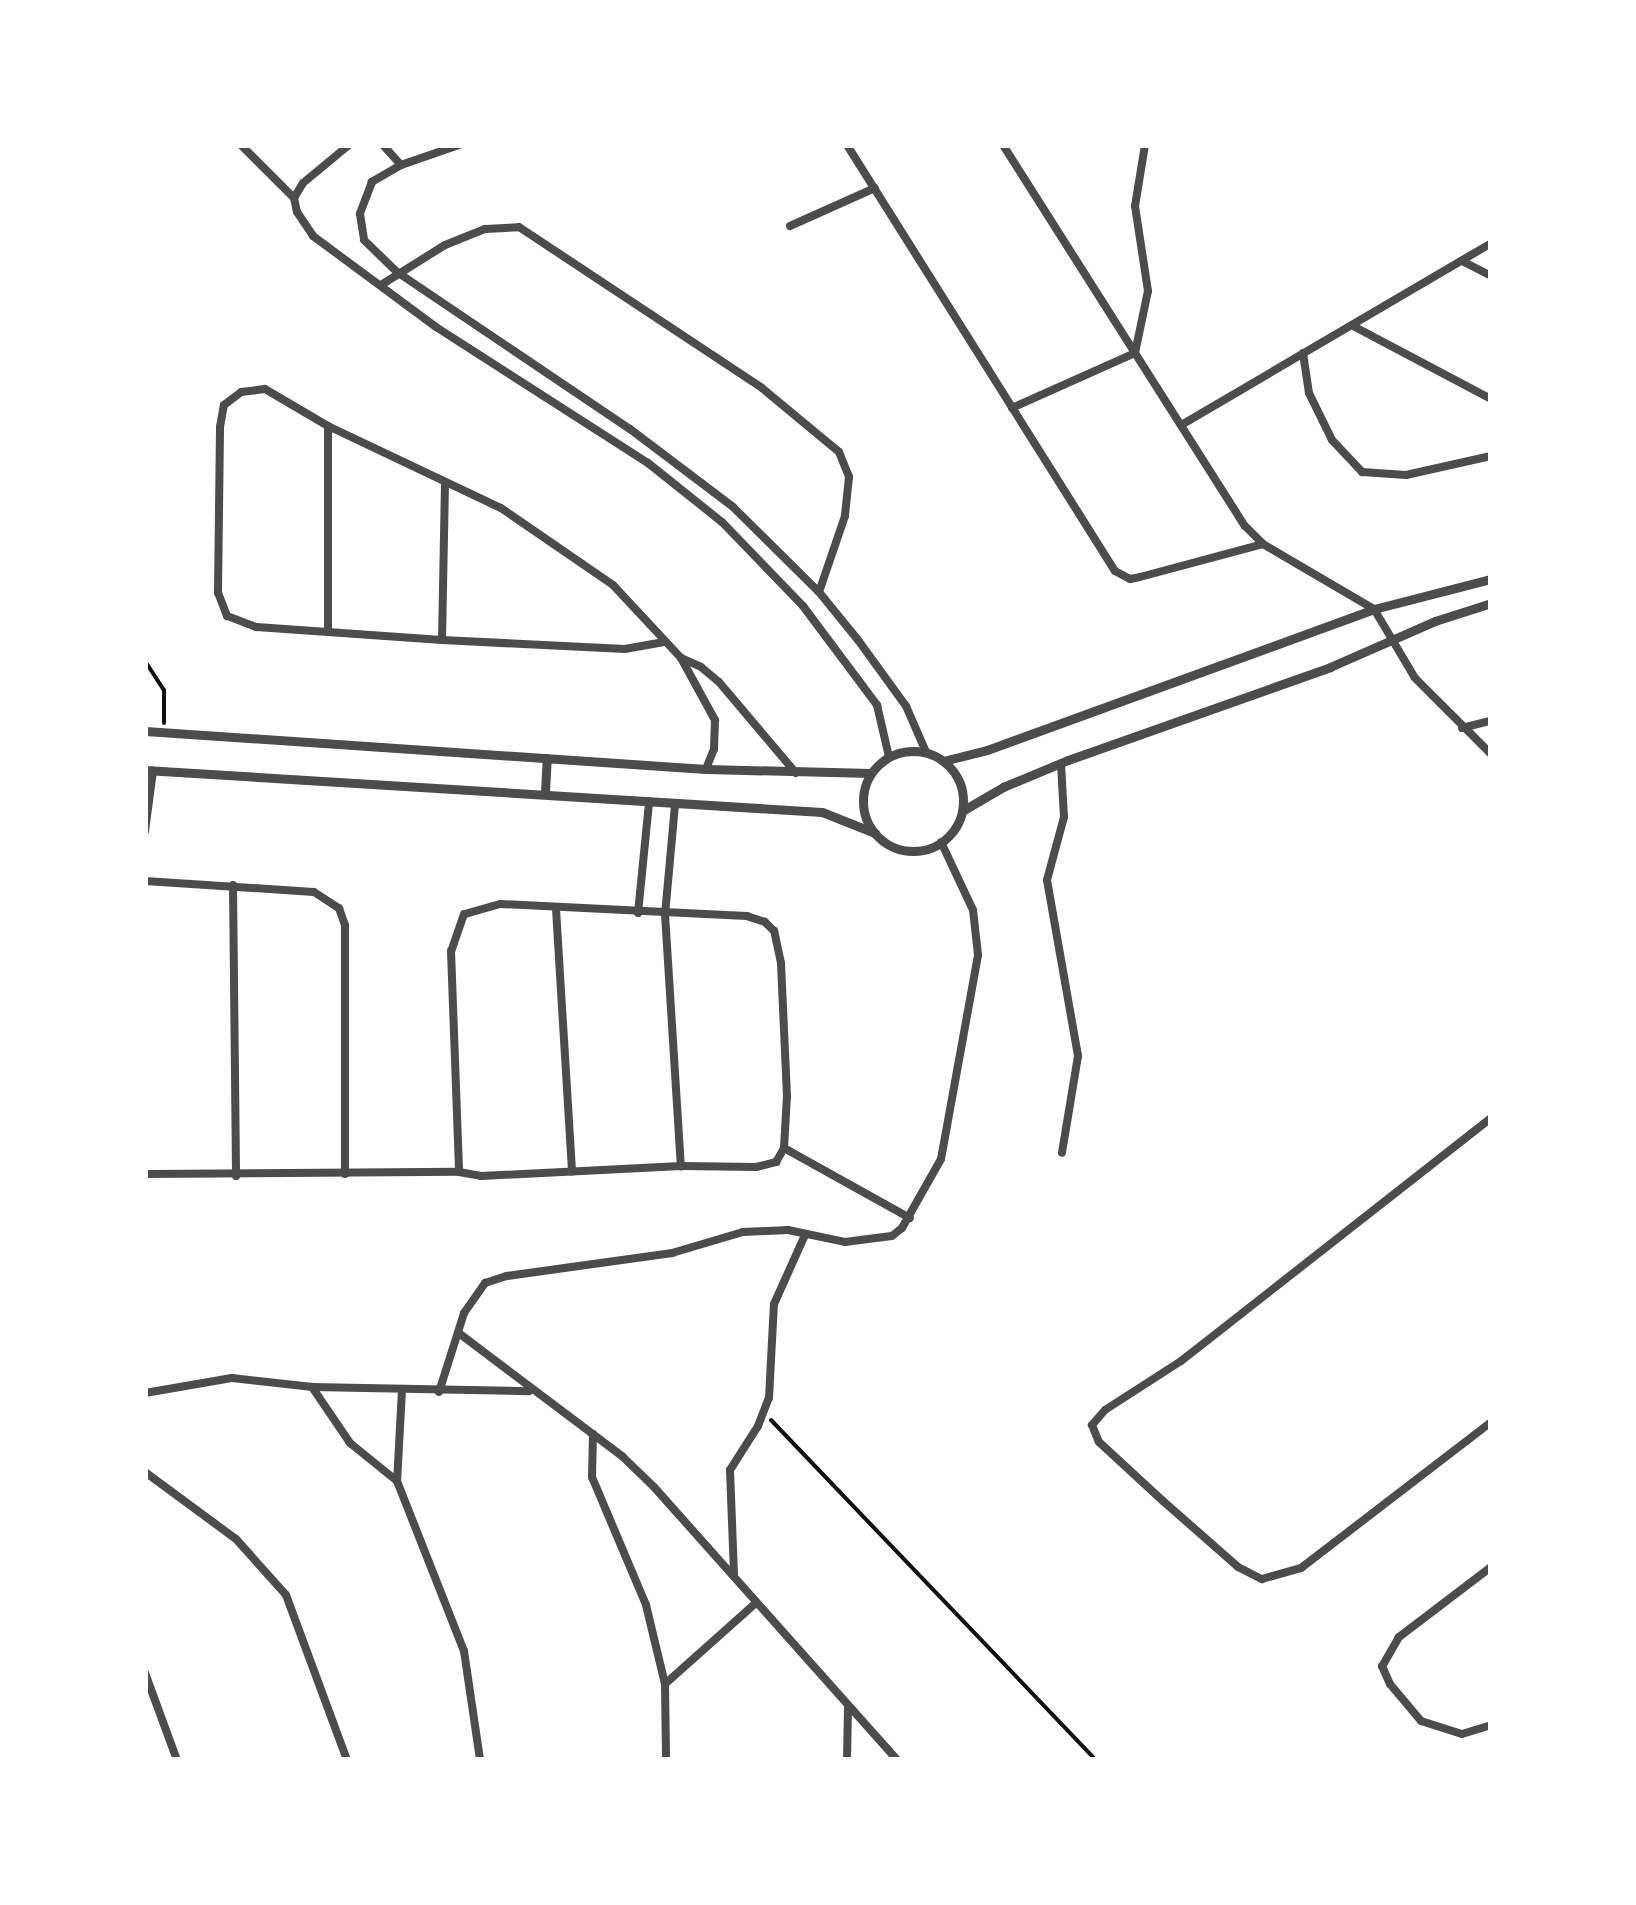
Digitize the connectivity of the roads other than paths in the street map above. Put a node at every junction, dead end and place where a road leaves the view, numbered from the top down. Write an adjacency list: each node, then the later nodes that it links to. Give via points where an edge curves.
1 (241, 145): 10 (street)
2 (349, 145): 10 (street)
3 (383, 145): 8 (street)
4 (459, 145): 8 (street)
5 (847, 145): 9 (street)
6 (1004, 145): 18 (street)
7 (1145, 145): 18 (street, via 1135,206 1148,276 1147,313)
8 (401, 165): 14 (street, via 372,182 360,214 364,240)
9 (875, 188): 11 (street); 21 (street)
10 (294, 198): 16 (street, via 313,236)
11 (790, 226)
12 (1491, 243): 13 (street)
13 (1462, 260): 15 (street); 17 (street)
14 (398, 272): 16 (street); 28 (street, via 698,478); 28 (street, via 444,244 505,224 519,227 762,388 839,452 849,476 845,516)
15 (1491, 276)
16 (381, 285): 41 (street, via 648,463 722,522 803,606 877,705)
17 (1355, 326): 19 (street); 20 (street)
18 (1135, 352): 21 (street); 22 (street)
19 (1302, 353): 22 (street); 24 (street, via 1303,378 1316,409 1332,440 1362,472 1406,475)
20 (1491, 399)
21 (1012, 408): 26 (street, via 1115,571 1130,579)
22 (1182, 424): 26 (street, via 1228,503)
23 (328, 426): 25 (street); 31 (street); 31 (street, via 265,389 241,392 224,405 218,575 222,609 240,622)
24 (1491, 456)
25 (444, 483): 32 (street); 34 (street, via 539,530 613,585)
26 (1263, 544): 30 (street)
27 (1491, 579): 30 (street)
28 (819, 592): 39 (street, via 906,706)
29 (1491, 603): 33 (street)
30 (1374, 609): 33 (street); 43 (street)
31 (328, 631): 32 (street)
32 (442, 640): 34 (street, via 591,648)
33 (1392, 641): 37 (street); 44 (street)
34 (664, 642): 35 (street)
35 (681, 658): 45 (street, via 715,720); 47 (street, via 719,682)
36 (1491, 721): 37 (street)
37 (1462, 728): 40 (street)
38 (145, 731): 42 (street)
39 (926, 752): 41 (street); 43 (street)
40 (1491, 754)
41 (889, 756): 48 (street)
42 (547, 758): 45 (street); 49 (street)
43 (944, 761): 52 (street, via 962,793)
44 (1061, 764): 52 (street); 63 (street, via 1064,817 1047,880 1078,1056)
45 (706, 769): 47 (street)
46 (149, 771): 49 (street); 53 (street)
47 (796, 773): 48 (street)
48 (871, 774): 54 (street, via 865,814)
49 (545, 792): 50 (street)
50 (649, 802): 51 (street); 59 (street)
51 (675, 804): 54 (street, via 822,812); 60 (street)
52 (962, 811): 55 (street)
53 (145, 832)
54 (875, 833): 55 (street, via 906,851)
55 (942, 842): 70 (street, via 974,910 978,954 940,1159)
56 (145, 880): 57 (street)
57 (233, 885): 68 (street, via 314,892 339,908 345,925); 69 (street)
58 (556, 908): 59 (street); 65 (street, via 488,905 464,914 458,924 451,993); 66 (street)
59 (638, 913): 60 (street)
60 (665, 914): 62 (street, via 746,916 774,931 782,963); 64 (street)
61 (1491, 1118): 78 (street, via 1092,1425 1099,1442 1238,1566 1262,1579 1302,1568)
62 (784, 1148): 64 (street, via 776,1162 756,1167); 70 (street)
63 (1062, 1153)
64 (681, 1166): 66 (street)
65 (460, 1172): 66 (street); 68 (street)
66 (572, 1172)
67 (145, 1174): 69 (street)
68 (344, 1174): 69 (street)
69 (236, 1176)
70 (910, 1218): 71 (street, via 892,1236 869,1242)
71 (805, 1235): 72 (street, via 775,1228 742,1232 672,1254 507,1276 485,1283 472,1297); 83 (street, via 774,1304 773,1380 764,1412 730,1470)
72 (460, 1334): 75 (street); 76 (street)
73 (312, 1387): 74 (street); 77 (street, via 232,1378); 81 (street, via 350,1443)
74 (402, 1390): 76 (street); 81 (street)
75 (529, 1390): 76 (street); 79 (street)
76 (438, 1392)
77 (145, 1393)
78 (1491, 1422)
79 (593, 1434): 83 (street, via 654,1487); 86 (street, via 592,1477 646,1605)
80 (145, 1472): 90 (street, via 236,1539 286,1594)
81 (397, 1481): 91 (street, via 464,1651)
82 (1491, 1567): 88 (street, via 1399,1637 1382,1666 1421,1721 1462,1734)
83 (734, 1574): 84 (street)
84 (756, 1602): 86 (street); 87 (street)
85 (145, 1673): 89 (street)
86 (665, 1684): 92 (street)
87 (848, 1706): 93 (street); 94 (street)
88 (1491, 1725)
89 (176, 1760)
90 (348, 1760)
91 (480, 1760)
92 (666, 1760)
93 (848, 1760)
94 (897, 1760)

